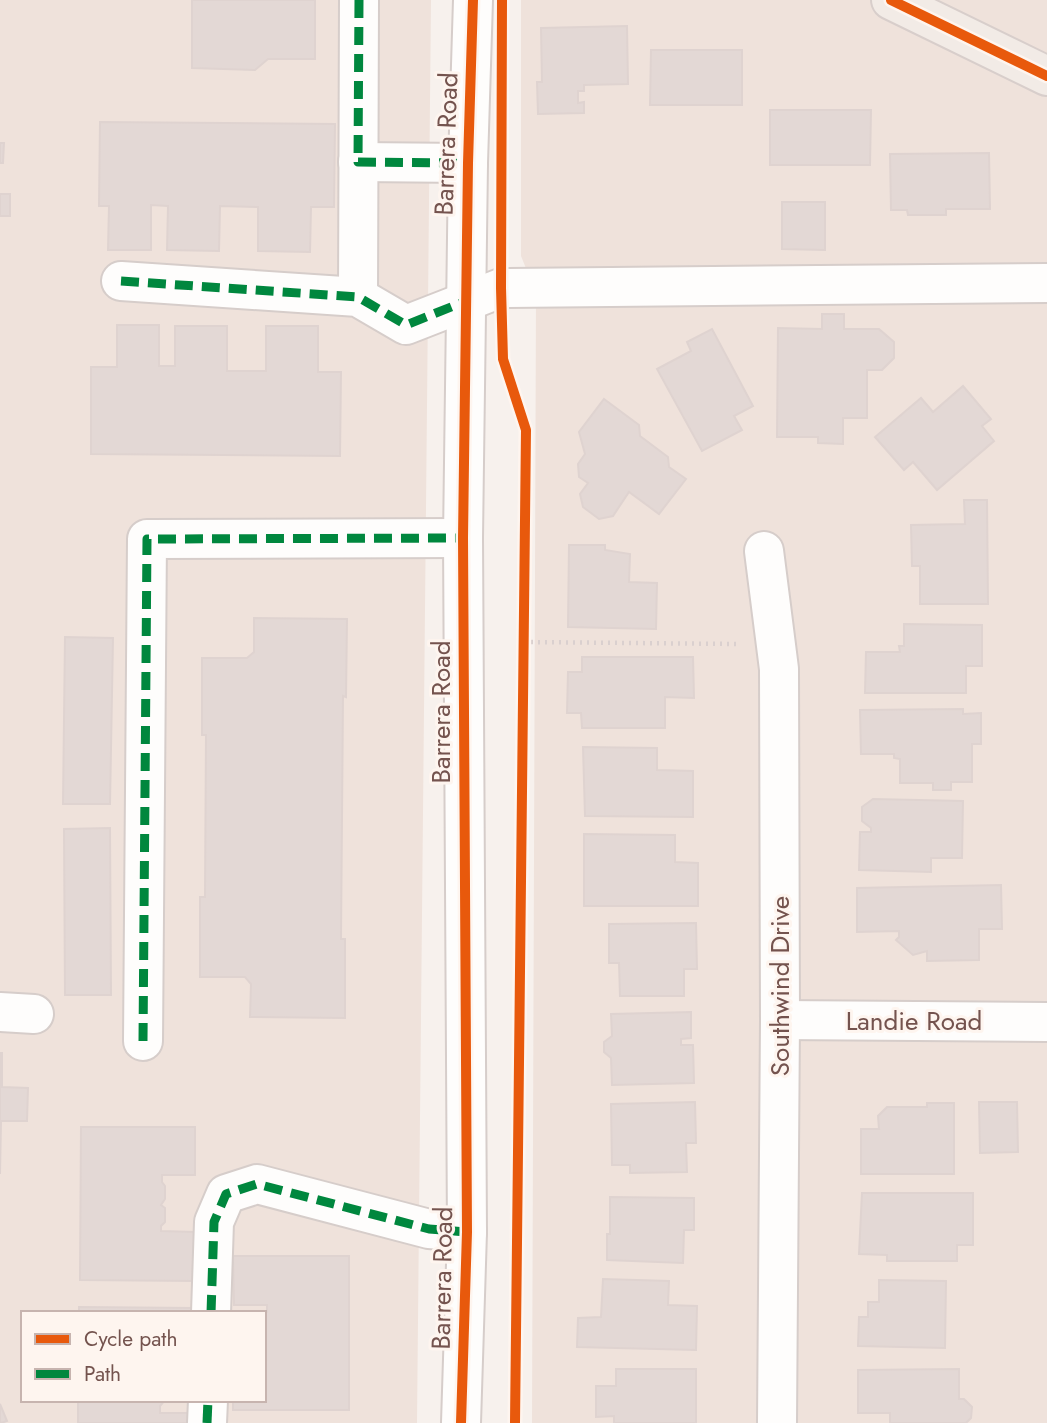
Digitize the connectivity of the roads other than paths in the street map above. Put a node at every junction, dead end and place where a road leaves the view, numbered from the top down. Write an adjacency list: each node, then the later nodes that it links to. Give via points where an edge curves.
1 (359, 0): 5 (street)
2 (473, 0): 6 (street, Barrera Road)
3 (891, 0): 4 (main road)
4 (1047, 76)
5 (358, 162): 6 (street); 9 (street)
6 (468, 163): 10 (street, Barrera Road)
7 (121, 281): 9 (street)
8 (1047, 284): 10 (street, via 501,288)
9 (358, 297): 10 (street, via 407,325)
10 (466, 301): 11 (street, Barrera Road)
11 (463, 538): 15 (street, via 147,539); 16 (street, Barrera Road)
12 (764, 551): 13 (street, Southwind Drive, via 779,669)
13 (780, 1020): 14 (street, Landie Road); 21 (street, Southwind Drive)
14 (1047, 1022)
15 (143, 1041)
16 (467, 1232): 17 (street, via 429,1229 257,1184 226,1194 214,1222); 20 (street, Barrera Road)
17 (211, 1311)
18 (208, 1402): 19 (street)
19 (207, 1423)
20 (461, 1423)
21 (778, 1423)

